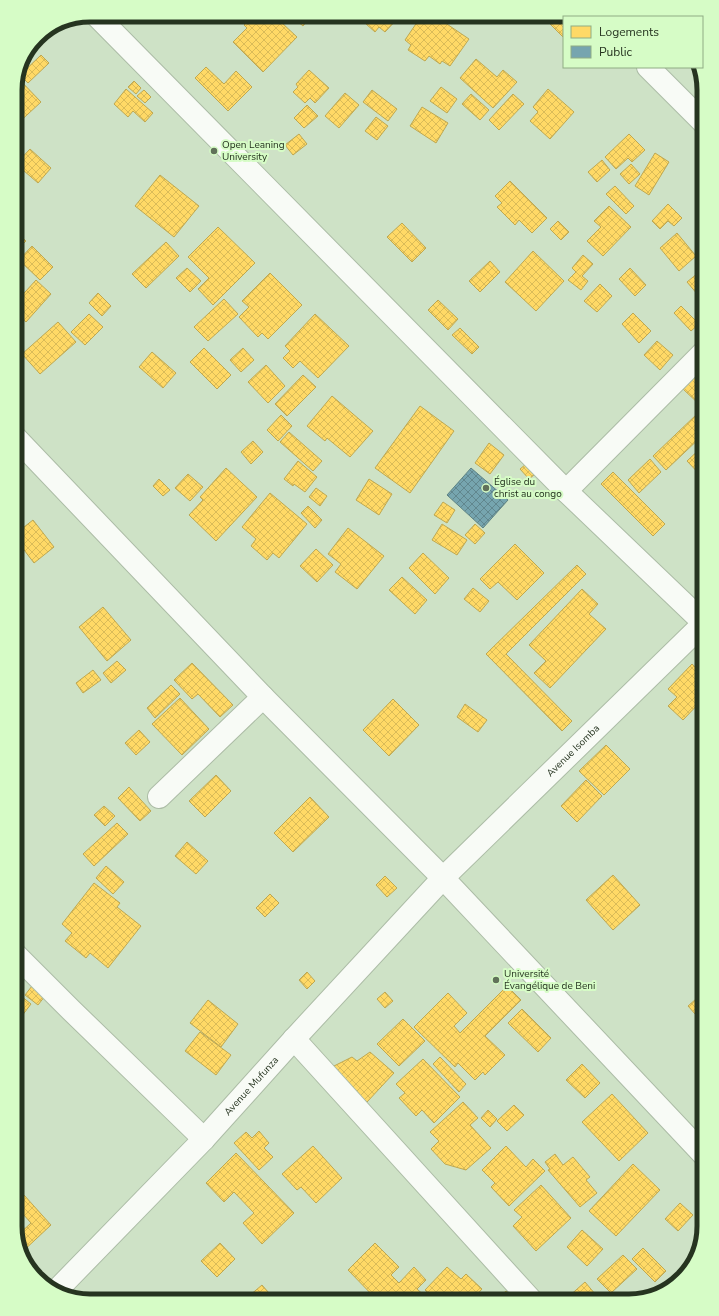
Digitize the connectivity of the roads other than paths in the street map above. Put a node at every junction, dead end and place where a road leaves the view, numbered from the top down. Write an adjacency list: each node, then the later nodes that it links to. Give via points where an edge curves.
1 (103, 22): 6 (street)
2 (649, 68): 3 (street)
3 (697, 116)
4 (697, 359): 6 (street)
5 (22, 445): 9 (street)
6 (566, 491): 7 (street)
7 (697, 616)
8 (697, 630): 11 (street, Avenue Isomba)
9 (263, 697): 10 (street); 11 (street)
10 (159, 797)
11 (443, 878): 13 (street, Avenue Mufunza); 15 (street)
12 (22, 961): 14 (street)
13 (294, 1039): 14 (street, Avenue Mufunza); 17 (street)
14 (204, 1139): 16 (street, Avenue Mufunza)
15 (697, 1148)
16 (60, 1287)
17 (526, 1294)

